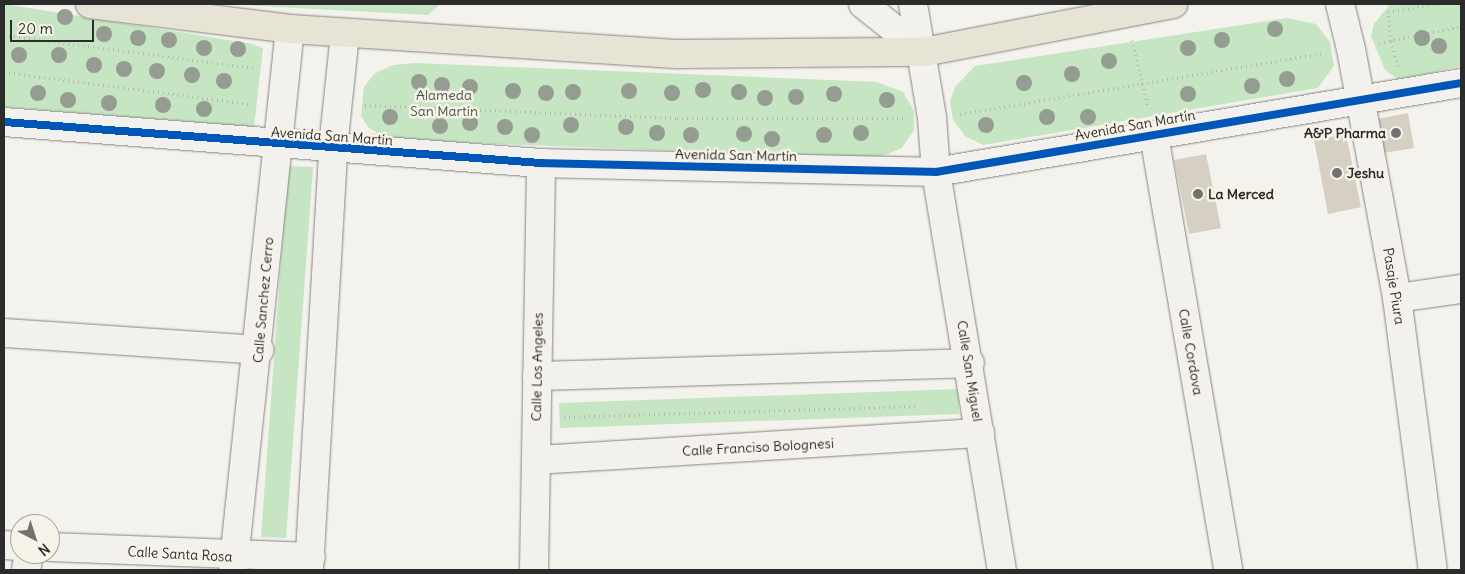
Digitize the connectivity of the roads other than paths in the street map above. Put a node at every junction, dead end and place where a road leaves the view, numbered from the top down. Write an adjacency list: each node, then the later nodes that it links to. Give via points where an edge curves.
1 (90, 4): 6 (main road)
2 (863, 4): 8 (street)
3 (913, 4): 8 (street, Calle San Miguel)
4 (1173, 4): 8 (main road)
5 (1340, 4): 10 (street, Pasaje Piura)
6 (290, 29): 7 (main road); 13 (street, Calle Sanchez Cerro)
7 (344, 33): 8 (main road, via 679,54); 14 (street)
8 (923, 52): 16 (street, Calle San Miguel)
9 (1461, 83): 10 (street, Avenida San Martín)
10 (1360, 100): 12 (street, Avenida San Martín); 18 (street, Pasaje Piura)
11 (4, 122): 13 (street, Avenida San Martín)
12 (1154, 135): 16 (street, Avenida San Martín); 30 (street, Calle Cordova)
13 (276, 145): 14 (street, Avenida San Martín); 20 (street, Calle Sanchez Cerro)
14 (333, 148): 15 (street, Avenida San Martín); 27 (street)
15 (541, 163): 16 (street, Avenida San Martín); 22 (street, Calle Los Angeles)
16 (936, 172): 21 (street, Calle San Miguel)
17 (1461, 289): 18 (street)
18 (1397, 298): 31 (street, Pasaje Piura)
19 (4, 333): 20 (street)
20 (259, 350): 26 (street, Calle Sanchez Cerro)
21 (970, 363): 22 (street); 23 (street, Calle San Miguel)
22 (537, 376): 24 (street, Calle Los Angeles)
23 (980, 433): 24 (street, Calle Franciso Bolognesi); 29 (street, Calle San Miguel)
24 (536, 460): 28 (street, Calle Los Angeles)
25 (60, 548): 26 (street, Calle Santa Rosa)
26 (234, 563): 27 (street, Calle Santa Rosa)
27 (310, 564)
28 (534, 570)
29 (1002, 570)
30 (1228, 570)
31 (1433, 570)

